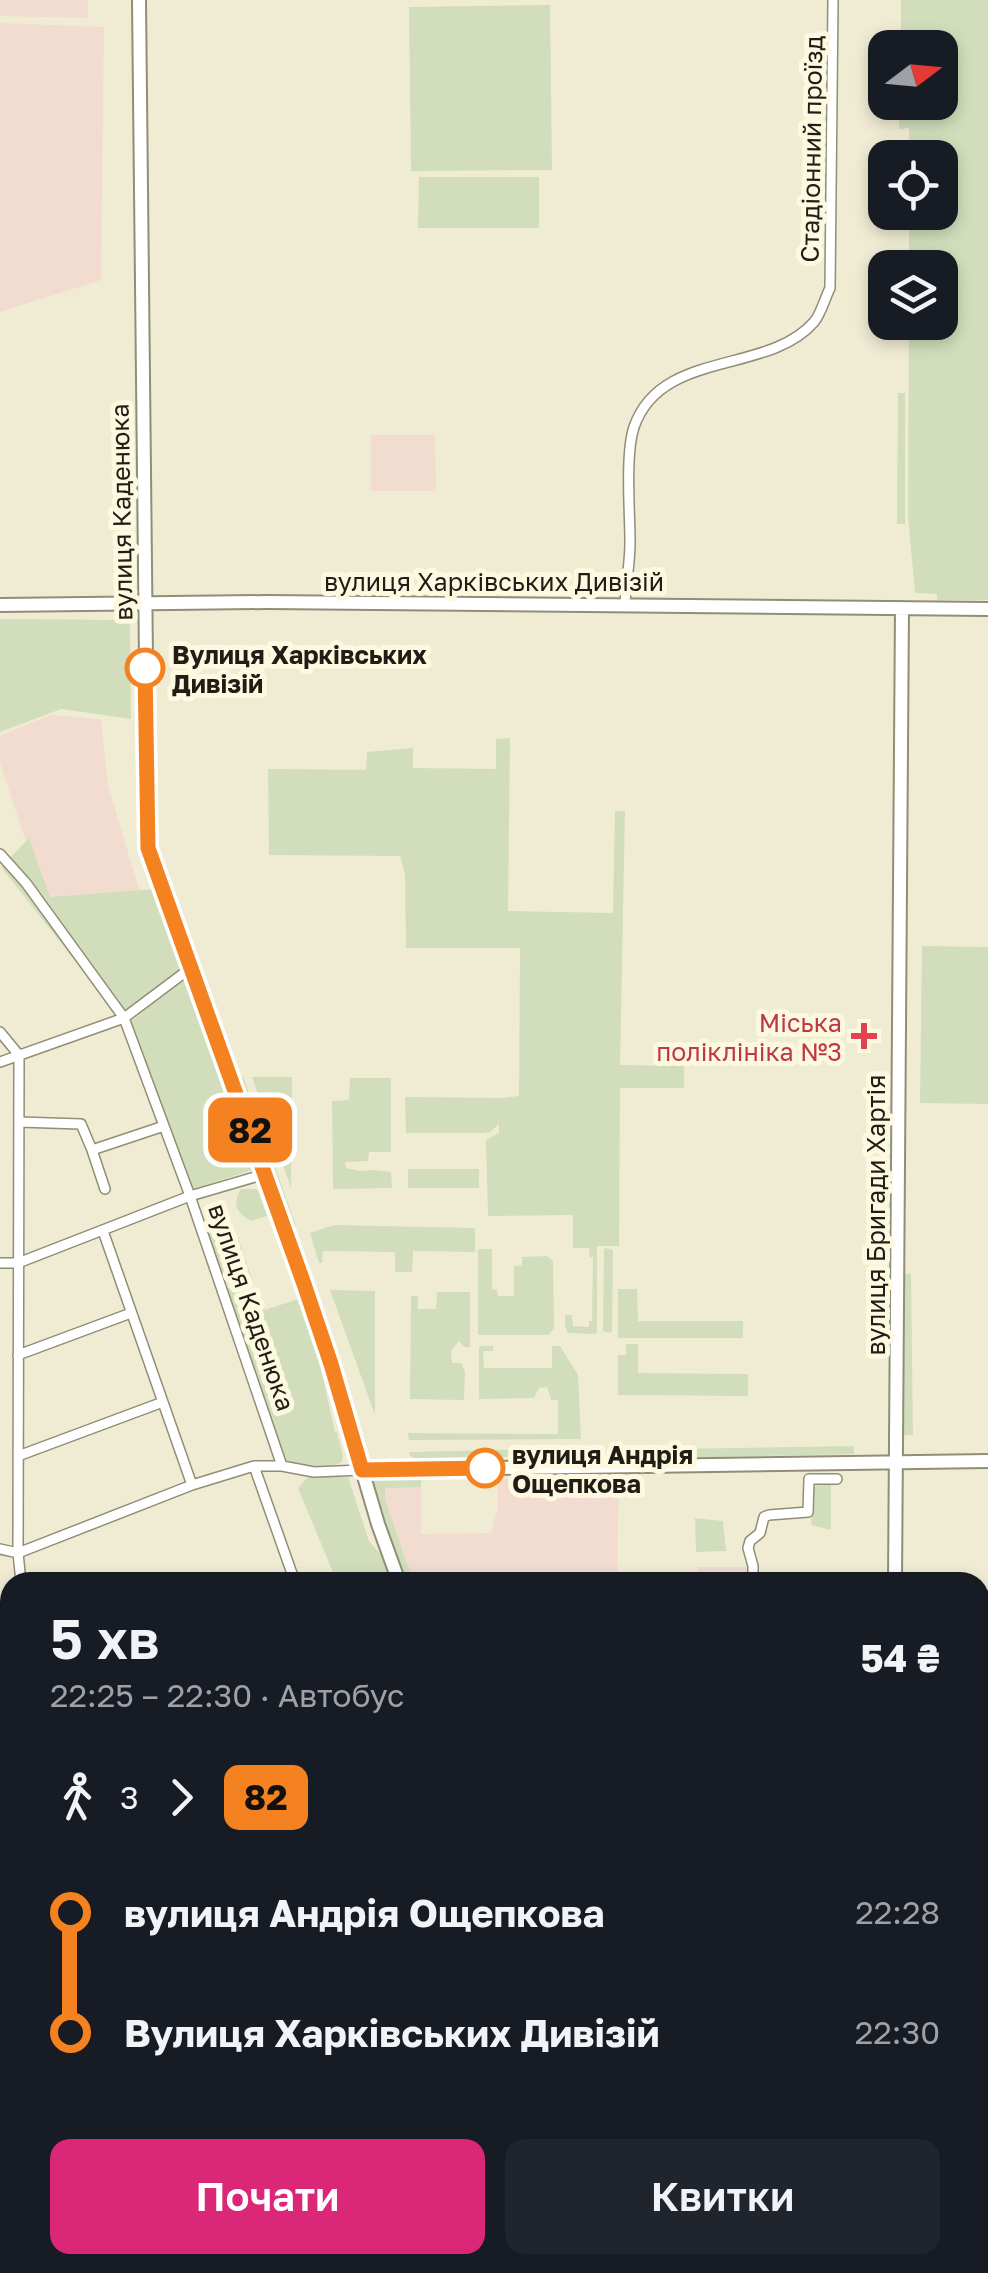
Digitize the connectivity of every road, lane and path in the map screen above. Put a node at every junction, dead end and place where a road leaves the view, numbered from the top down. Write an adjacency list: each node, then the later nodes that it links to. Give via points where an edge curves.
1 (139, 0): 3 (street, вулиця Каденюка)
2 (833, 0): 4 (street, Стадіонний проїзд, via 830,288 815,322 790,342 678,378 649,400 630,448)
3 (144, 603): 4 (street, вулиця Харківських Дивізій); 5 (street, вулиця Харківських Дивізій); 9 (street, вулиця Каденюка, via 148,848)
4 (625, 604): 6 (street, вулиця Харківських Дивізій)
5 (0, 605)
6 (902, 608): 7 (street, вулиця Харківських Дивізій); 28 (street, вулиця Бригади Хартія)
7 (988, 609)
8 (0, 854): 10 (street, вулиця Каденюка)
9 (192, 967): 10 (street); 17 (street, вулиця Каденюка)
10 (124, 1018): 12 (street); 15 (street, вулиця Каденюка)
11 (0, 1032): 12 (street)
12 (19, 1055): 13 (street); 14 (street)
13 (0, 1062)
14 (19, 1122): 16 (street, via 81,1124); 22 (street)
15 (164, 1126): 16 (street); 19 (street, вулиця Каденюка)
16 (92, 1150): 18 (street)
17 (265, 1174): 19 (street); 31 (street, вулиця Каденюка)
18 (105, 1190)
19 (190, 1196): 20 (street); 30 (street, вулиця Каденюка)
20 (102, 1231): 22 (street); 23 (street)
21 (0, 1263): 22 (street)
22 (18, 1263): 24 (street)
23 (131, 1313): 24 (street); 25 (street)
24 (18, 1355): 26 (street)
25 (162, 1402): 26 (street); 33 (street)
26 (18, 1456): 35 (street)
27 (988, 1461): 28 (street)
28 (896, 1462): 31 (street); 40 (street, вулиця Бригади Хартія)
29 (254, 1466): 30 (street); 33 (street); 37 (street)
30 (282, 1466): 31 (street)
31 (362, 1470): 38 (street, вулиця Каденюка)
32 (837, 1479): 39 (street, via 809,1479 808,1512 764,1517 748,1548)
33 (192, 1485): 35 (street)
34 (0, 1549): 35 (street)
35 (18, 1553): 36 (street)
36 (20, 1572)
37 (291, 1572)
38 (396, 1572)
39 (753, 1572)
40 (895, 1572)

